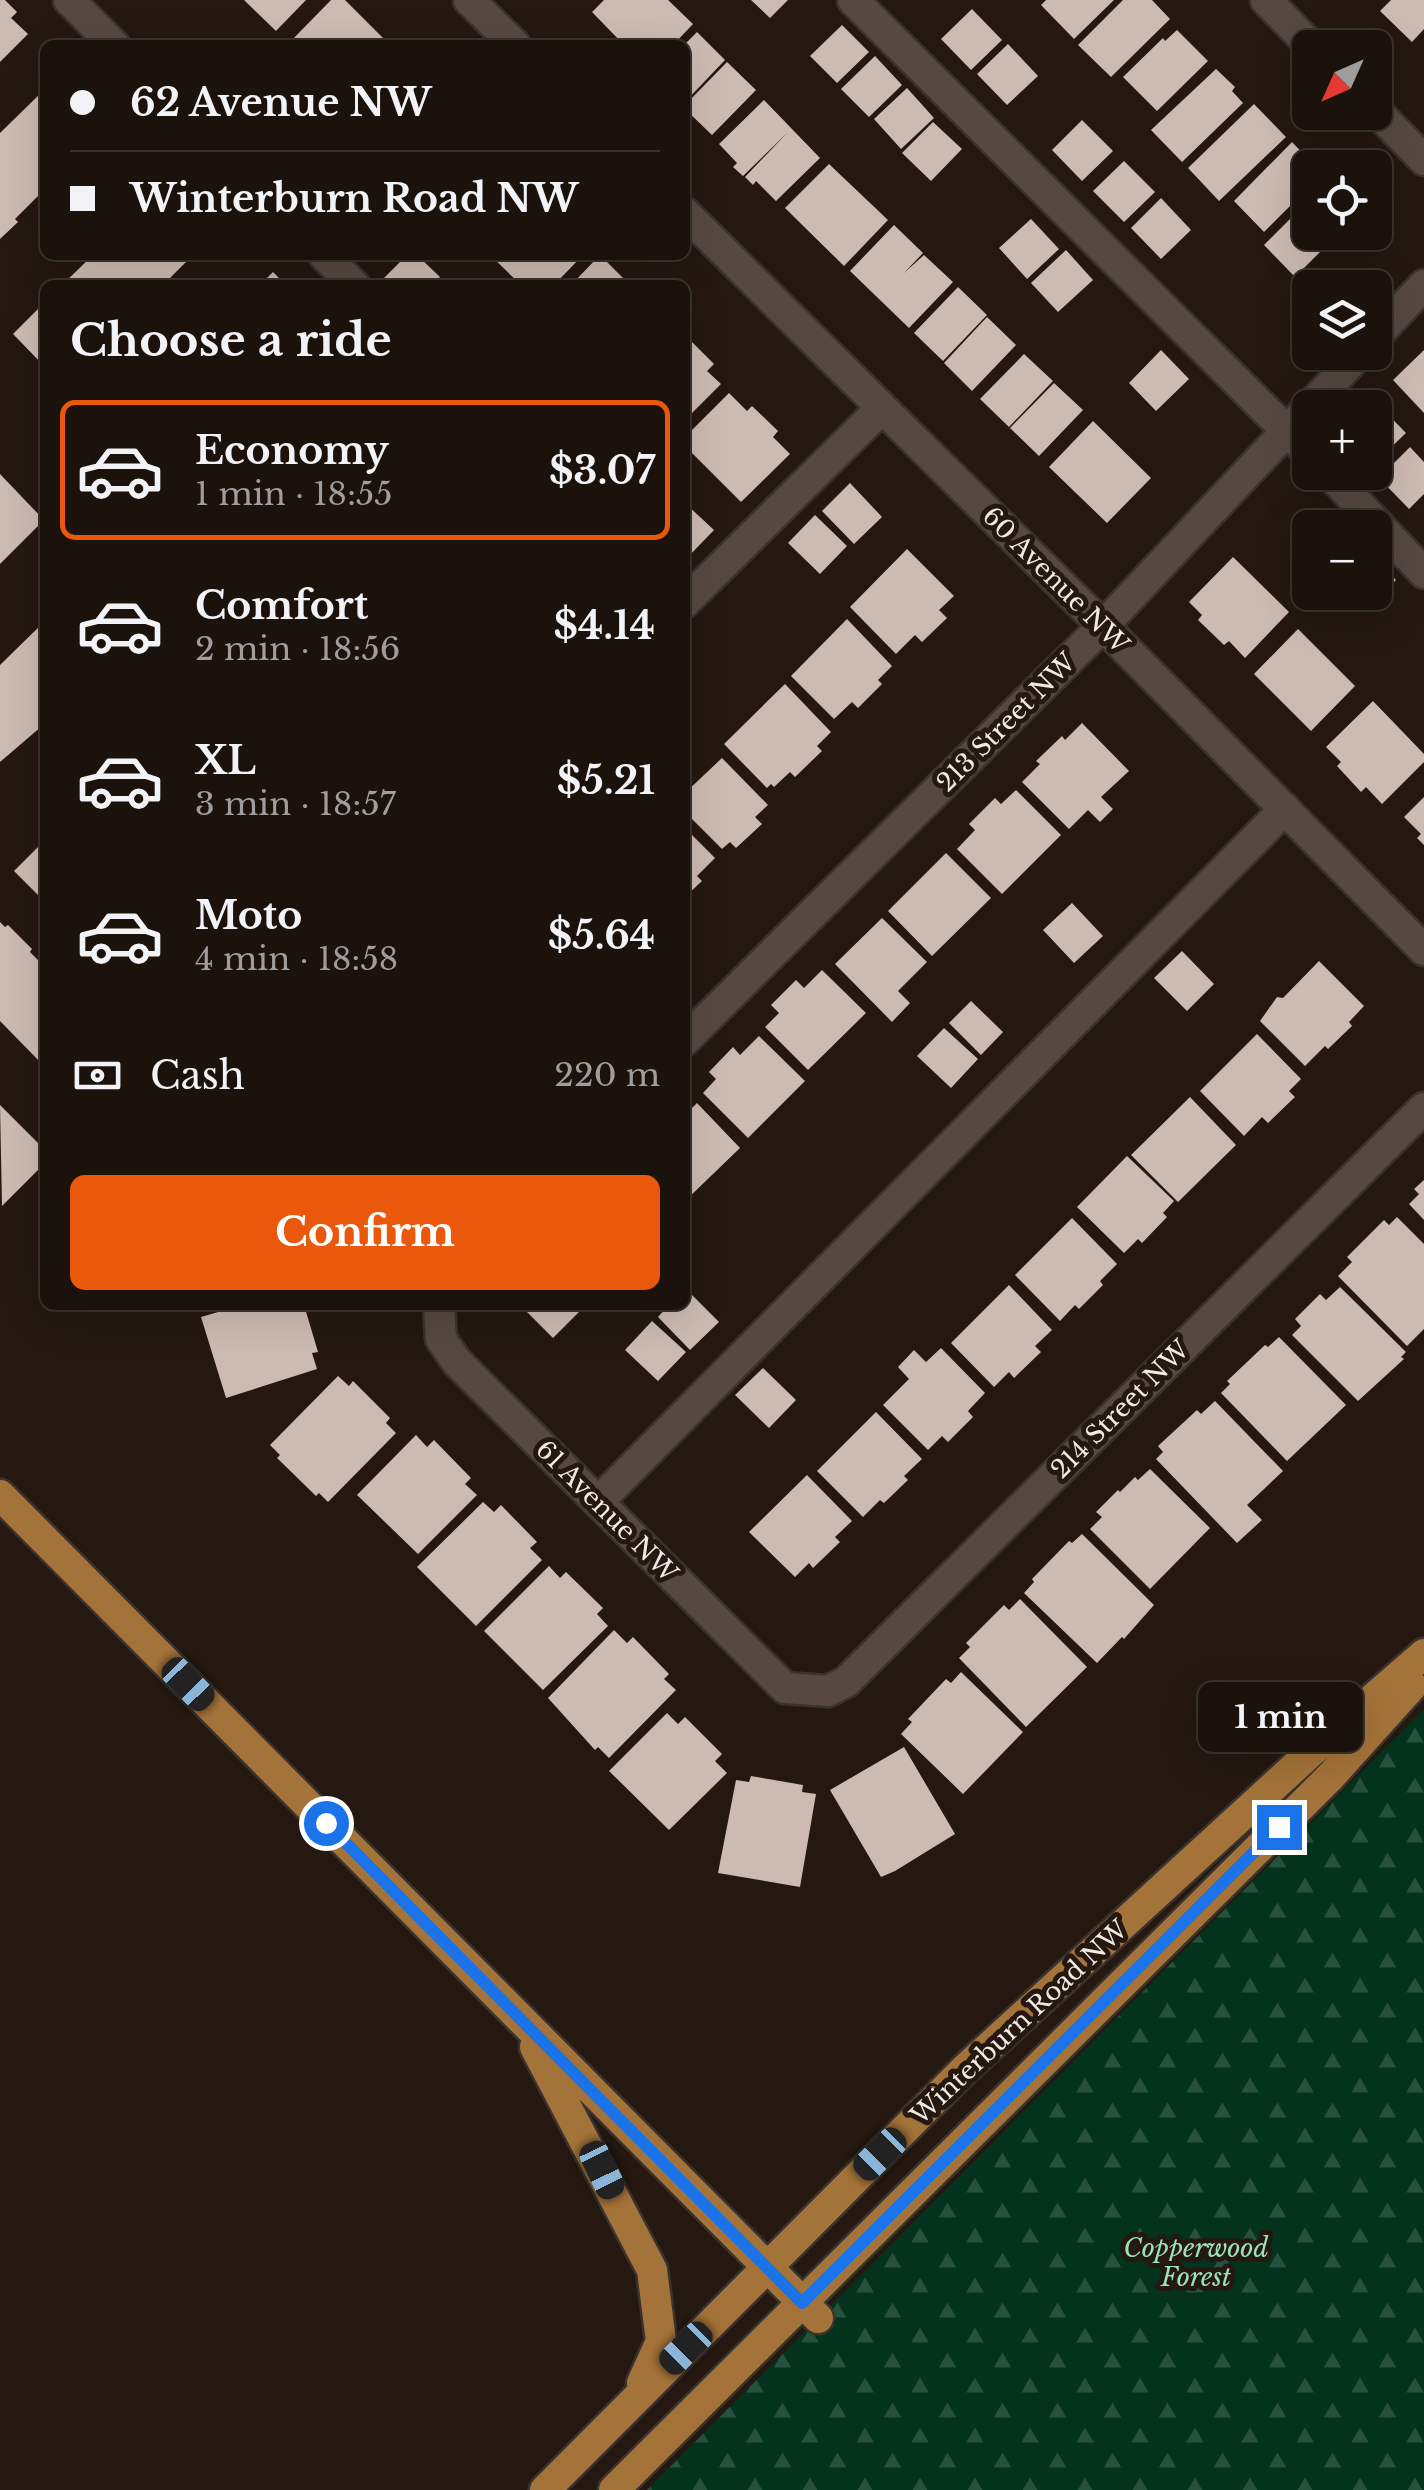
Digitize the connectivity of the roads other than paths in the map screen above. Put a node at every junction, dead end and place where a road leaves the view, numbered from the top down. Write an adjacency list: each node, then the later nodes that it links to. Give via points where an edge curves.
1 (69, 0): 6 (street)
2 (470, 0): 7 (street)
3 (852, 0): 17 (street)
4 (1266, 0): 5 (street)
5 (1295, 30)
6 (109, 40)
7 (510, 40)
8 (1392, 127): 9 (street)
9 (1424, 160)
10 (690, 218): 16 (street, 60 Avenue NW)
11 (329, 260): 12 (street)
12 (349, 280)
13 (1424, 285): 14 (street)
14 (1392, 319)
15 (1344, 370): 17 (street, 213 Street NW)
16 (882, 408): 21 (street); 22 (street, 60 Avenue NW)
17 (1288, 430): 18 (street); 22 (street, 213 Street NW)
18 (1292, 434)
19 (1345, 490): 20 (street)
20 (1424, 573)
21 (690, 597)
22 (1103, 626): 23 (street, 60 Avenue NW); 25 (street, 213 Street NW)
23 (1284, 810): 24 (street, 60 Avenue NW); 29 (street)
24 (1424, 950)
25 (690, 1035)
26 (1424, 1108): 32 (street, 214 Street NW, via 846,1682)
27 (439, 1310): 29 (street, 61 Avenue NW, via 441,1339 458,1362)
28 (0, 1495): 33 (main road)
29 (598, 1502): 32 (street, 61 Avenue NW, via 785,1688)
30 (1424, 1654): 34 (main road, Winterburn Road NW, via 964,2069)
31 (1424, 1673): 35 (main road, Winterburn Road NW)
32 (807, 1692)
33 (519, 2018): 34 (main road); 36 (main road, via 652,2270 661,2341)
34 (767, 2268): 35 (main road); 36 (main road, Winterburn Road NW)
35 (810, 2310): 38 (main road, Winterburn Road NW)
36 (633, 2402): 37 (main road, Winterburn Road NW)
37 (545, 2490)
38 (614, 2490)

